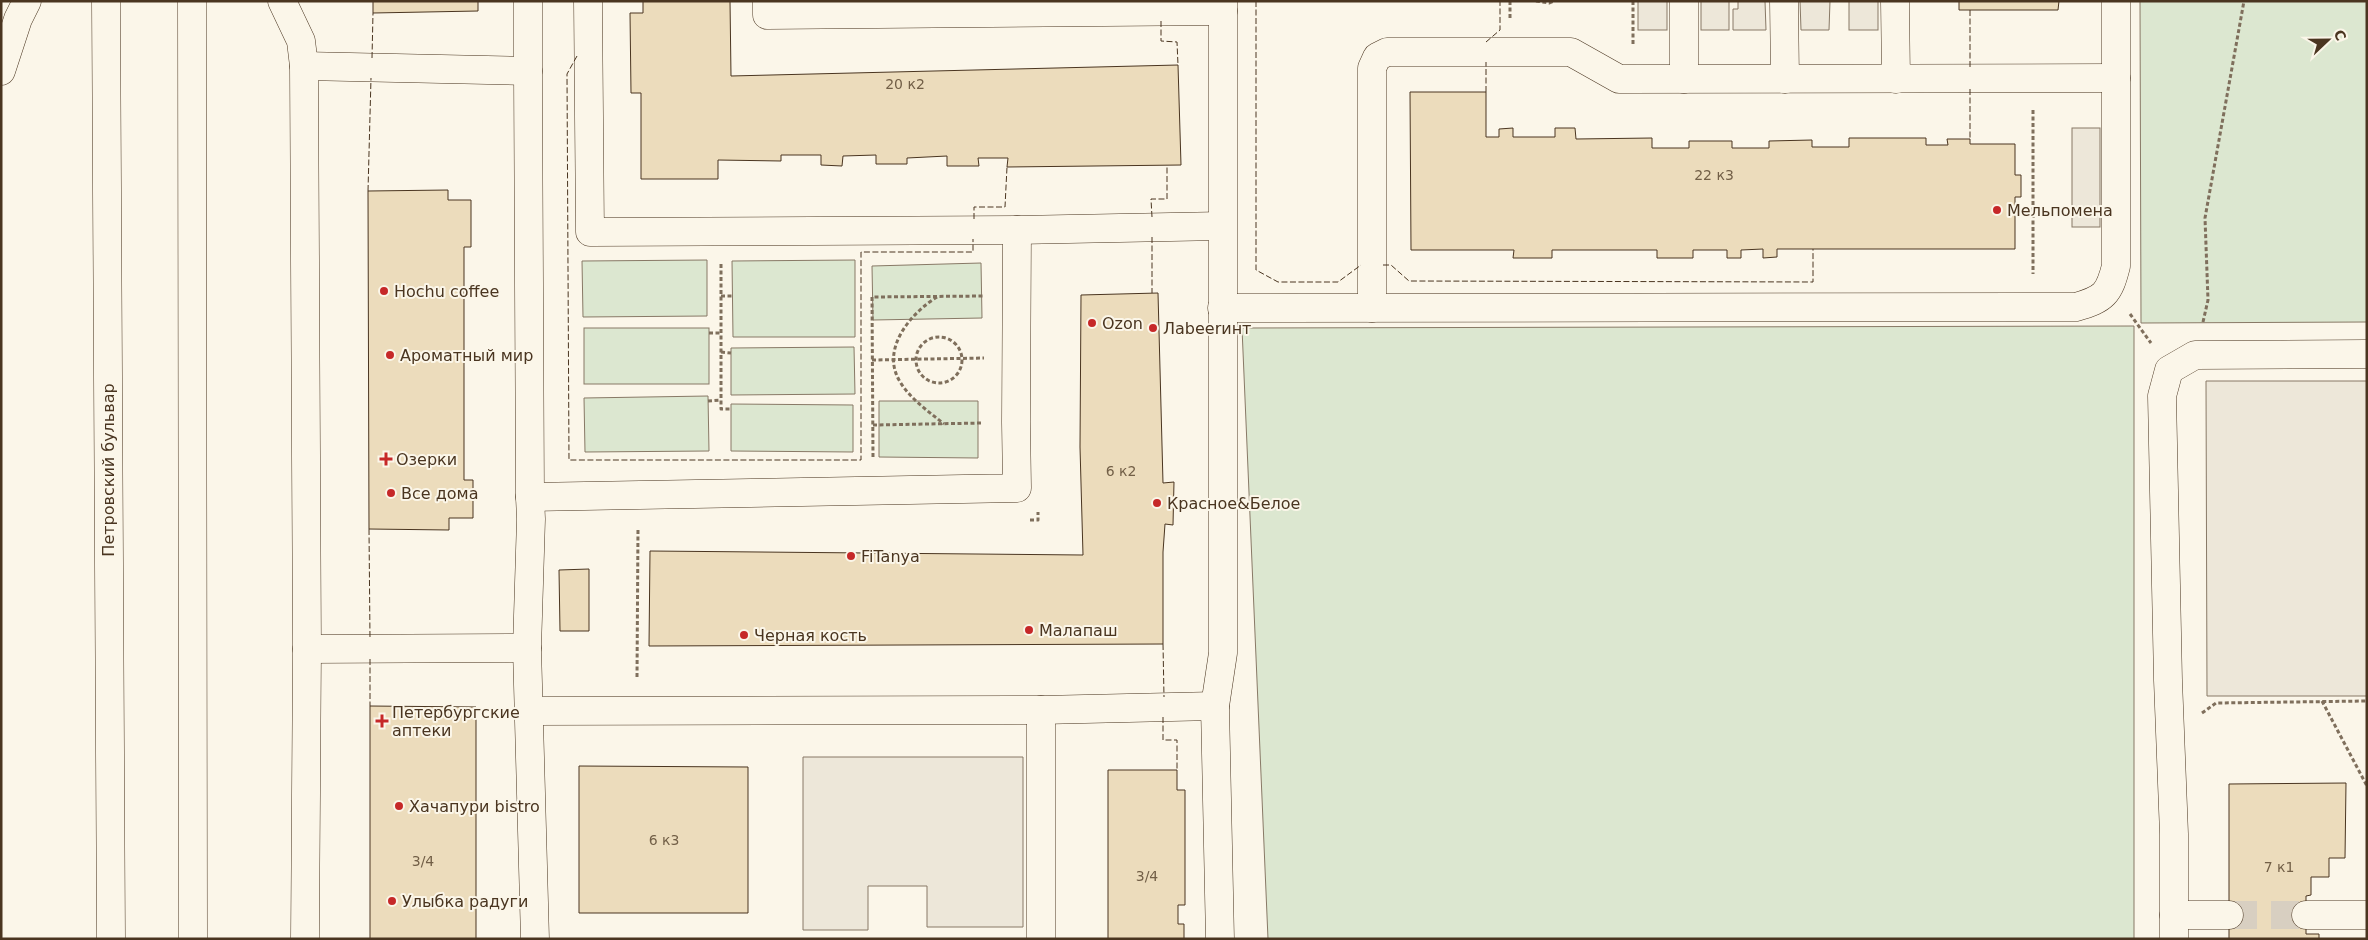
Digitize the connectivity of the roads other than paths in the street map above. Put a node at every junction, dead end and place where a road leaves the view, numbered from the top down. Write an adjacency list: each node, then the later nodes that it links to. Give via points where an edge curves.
1 (27, 1): 14 (street)
2 (106, 1): 35 (street, Петровский бульвар)
3 (192, 1): 36 (street)
4 (282, 1): 13 (street, via 300,42)
5 (528, 1): 15 (street)
6 (588, 1): 21 (street, via 590,232)
7 (767, 1): 12 (street, via 767,15)
8 (1684, 1): 17 (street)
9 (1784, 1): 18 (street)
10 (1895, 1): 19 (street)
11 (2116, 1): 16 (street)
12 (1223, 6): 20 (street)
13 (304, 66): 15 (street); 27 (street)
14 (1, 71)
15 (528, 71): 25 (street)
16 (2116, 78): 19 (street); 23 (street, via 2116,266 2111,286 2096,302 2076,307)
17 (1684, 79): 18 (street); 23 (street, via 1619,79 1571,52 1387,52 1377,58 1372,68)
18 (1785, 79): 19 (street)
19 (1896, 79)
20 (1222, 226): 21 (street); 22 (street)
21 (1018, 230): 25 (street, via 1017,488)
22 (1222, 308): 23 (street); 28 (street, via 1223,653)
23 (1372, 308)
24 (2367, 354): 34 (street, via 2195,355 2169,370 2162,396)
25 (530, 497): 26 (street)
26 (527, 648): 27 (street); 29 (street)
27 (308, 649): 37 (street)
28 (1215, 706): 30 (street); 40 (street)
29 (530, 710): 30 (street); 38 (street)
30 (1041, 710): 39 (street)
31 (2230, 915): 34 (street)
32 (2306, 915): 33 (street)
33 (2367, 915)
34 (2174, 927)
35 (111, 939)
36 (193, 939)
37 (305, 939)
38 (535, 939)
39 (1041, 939)
40 (1220, 939)

